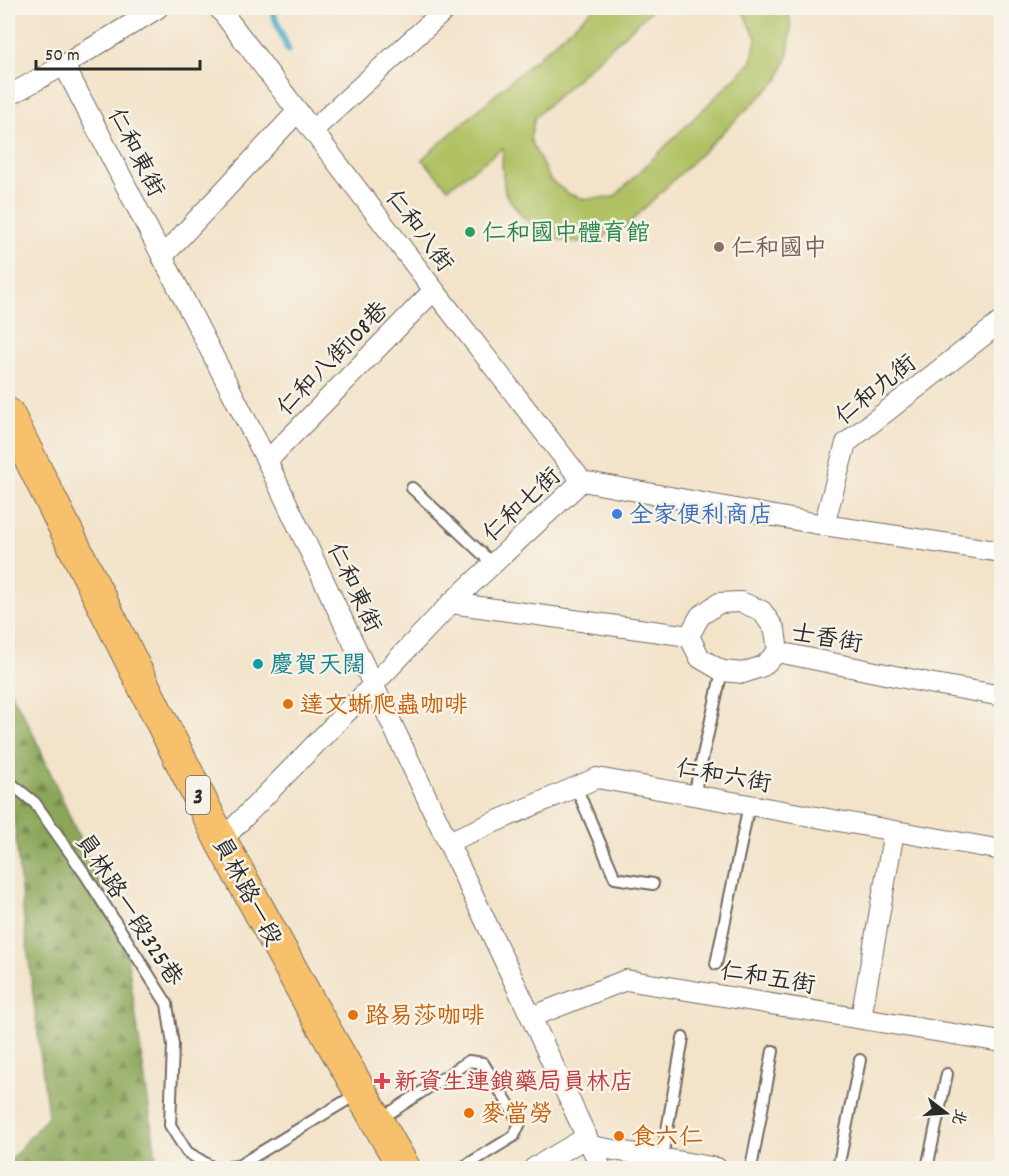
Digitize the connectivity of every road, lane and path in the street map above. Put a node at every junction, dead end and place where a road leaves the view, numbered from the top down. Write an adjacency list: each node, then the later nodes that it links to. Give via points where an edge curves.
1 (158, 8): 4 (street)
2 (219, 8): 6 (street, 仁和八街)
3 (447, 8): 7 (street)
4 (64, 65): 5 (street); 8 (street, 仁和東街)
5 (8, 96)
6 (297, 111): 7 (street, 仁和八街); 8 (street)
7 (313, 130): 9 (street, 仁和八街)
8 (162, 257): 13 (street, 仁和東街)
9 (434, 290): 13 (street, 仁和八街108巷); 14 (street, 仁和八街)
10 (1002, 321): 11 (street, 仁和九街)
11 (993, 336): 16 (street, 仁和九街, via 846,443)
12 (8, 414): 30 (main road, 員林路一段 / 3)
13 (267, 461): 23 (street, 仁和東街)
14 (582, 481): 16 (street, 仁和七街); 18 (street, 仁和七街)
15 (412, 488): 18 (lane)
16 (824, 525): 17 (street, 仁和七街)
17 (1002, 552)
18 (493, 564): 19 (street, 仁和七街)
19 (451, 603): 20 (street); 23 (street, 仁和七街)
20 (689, 636): 21 (street, via 700,616 719,603 741,602 762,611 775,630); 22 (street, via 700,658)
21 (778, 652): 22 (street, 士香街, via 753,670); 24 (street, 士香街)
22 (722, 671): 27 (lane)
23 (373, 685): 30 (street, 仁和七街); 31 (street, 仁和東街)
24 (1002, 696)
25 (8, 781): 46 (lane, 員林路一段325巷, via 35,803 167,1004 173,1045 170,1125 187,1152)
26 (576, 787): 27 (street, 仁和六街, via 597,778); 31 (street, 仁和六街); 33 (lane, via 615,878)
27 (694, 795): 28 (street, 仁和六街)
28 (749, 805): 29 (street, 仁和六街); 34 (lane)
29 (894, 831): 32 (street, 仁和六街); 36 (street)
30 (221, 841): 42 (main road, 員林路一段 / 3)
31 (448, 842): 35 (street, 仁和東街)
32 (1002, 850)
33 (653, 884)
34 (716, 964)
35 (531, 1017): 36 (street, 仁和五街, via 626,980); 44 (street, 仁和東街)
36 (861, 1018): 38 (street, 仁和五街)
37 (683, 1038): 45 (lane)
38 (1002, 1042)
39 (773, 1051): 53 (lane)
40 (860, 1060): 54 (lane)
41 (947, 1074): 55 (lane)
42 (360, 1092): 43 (main road, 員林路一段 / 3); 47 (lane, via 238,1166)
43 (377, 1122): 48 (main road, 員林路一段 / 3); 49 (lane, via 469,1060 483,1063 520,1123 514,1136)
44 (589, 1142): 45 (street); 50 (street); 51 (street, 仁和東街)
45 (662, 1159): 52 (street)
46 (213, 1168)
47 (219, 1168)
48 (404, 1168)
49 (462, 1168)
50 (534, 1168)
51 (601, 1168)
52 (717, 1168)
53 (751, 1168)
54 (838, 1168)
55 (927, 1168)

